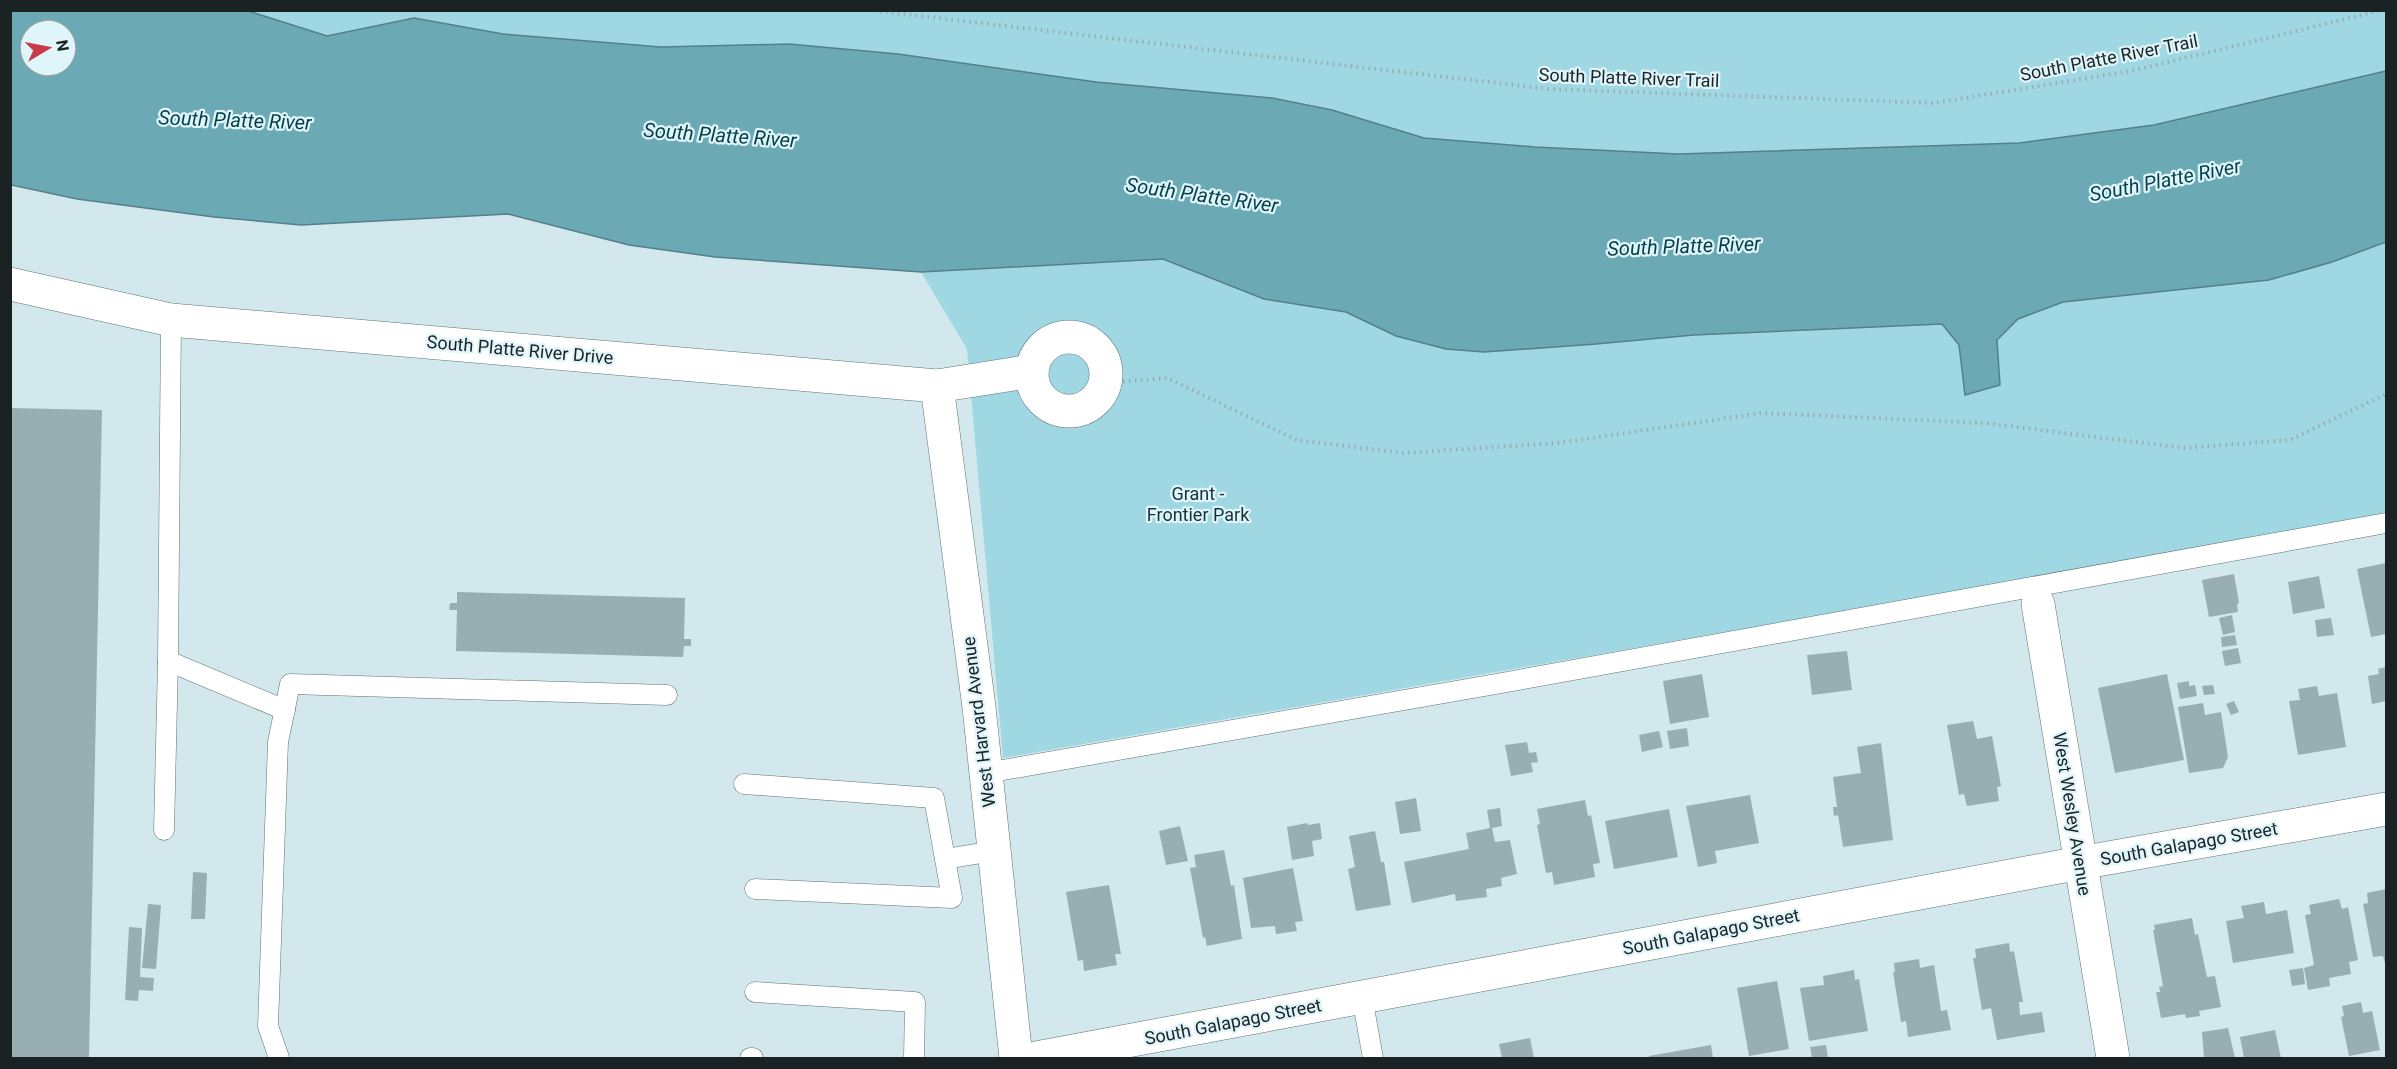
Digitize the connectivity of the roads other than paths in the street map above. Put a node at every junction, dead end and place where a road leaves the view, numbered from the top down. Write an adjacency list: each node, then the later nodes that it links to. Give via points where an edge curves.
1 (10, 284): 2 (street, South Platte River Drive)
2 (171, 320): 4 (street, South Platte River Drive); 7 (lane)
3 (1032, 371): 3 (street, via 1034,358 1042,348 1063,337 1086,341 1103,359 1106,370 1105,383 1092,404 1069,412 1046,404 1032,383); 4 (street, South Platte River Drive)
4 (937, 386): 10 (street, West Harvard Avenue)
5 (2386, 523): 10 (lane)
6 (2038, 604): 16 (street, West Wesley Avenue)
7 (168, 661): 9 (lane); 13 (lane)
8 (667, 695): 9 (lane, via 290,684)
9 (285, 710): 20 (lane, via 278,742 267,1026)
10 (986, 772): 14 (street, West Harvard Avenue)
11 (744, 784): 15 (lane, via 934,798)
12 (2386, 809): 16 (street, South Galapago Street)
13 (164, 830)
14 (994, 851): 15 (lane); 22 (street, West Harvard Avenue)
15 (945, 859): 17 (lane, via 952,898)
16 (2080, 863): 19 (street, South Galapago Street); 25 (street, West Wesley Avenue)
17 (755, 889)
18 (755, 992): 21 (lane, via 915,1002)
19 (1362, 997): 23 (street, South Galapago Street); 24 (lane)
20 (279, 1059)
21 (914, 1059)
22 (1016, 1059)
23 (1036, 1059)
24 (1373, 1059)
25 (2114, 1059)

